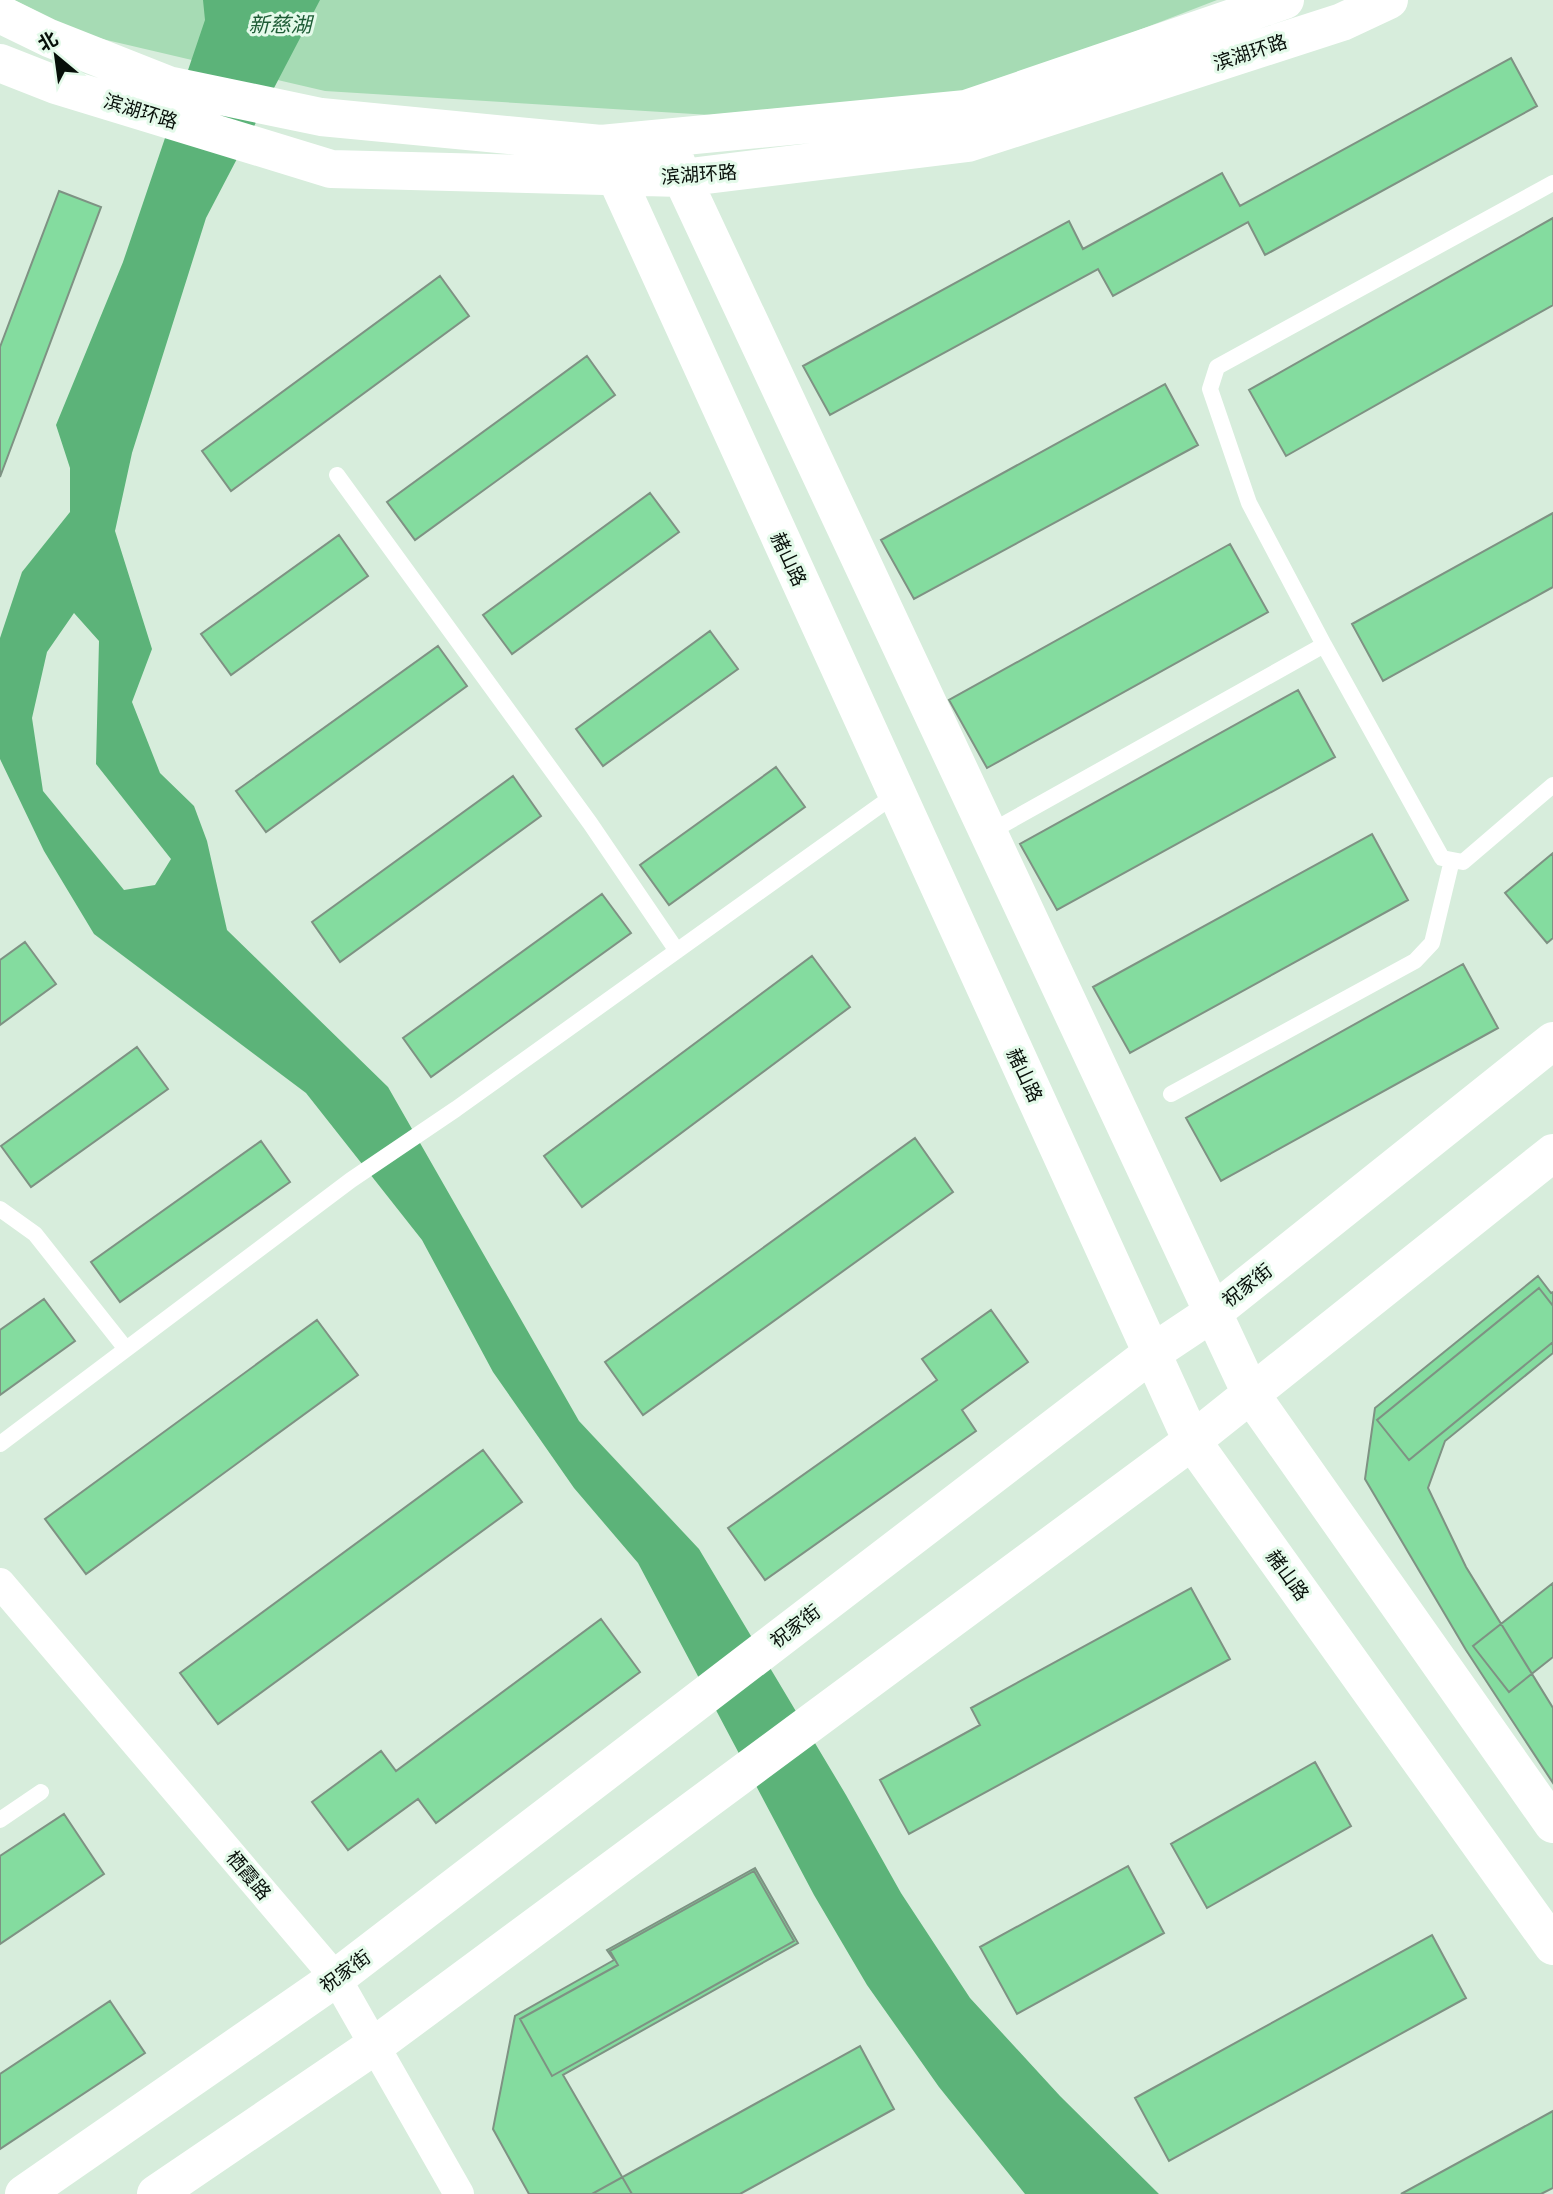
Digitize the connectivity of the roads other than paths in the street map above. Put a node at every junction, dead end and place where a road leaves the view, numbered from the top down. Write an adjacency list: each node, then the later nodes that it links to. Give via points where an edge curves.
1 (1285, 0): 5 (street, 滨湖环路, via 966,110)
2 (1389, 0): 7 (street, 滨湖环路, via 1342,22 968,143)
3 (0, 14): 6 (street, 滨湖环路, via 49,38 181,88 321,117)
4 (0, 63): 6 (street, 滨湖环路, via 56,85 331,169)
5 (668, 140): 6 (street, 滨湖环路); 7 (street)
6 (607, 160): 7 (street, 滨湖环路); 12 (street, 赭山路)
7 (682, 178): 13 (street)
8 (1553, 183): 10 (lane, via 1217,367 1210,389 1249,503)
9 (337, 475): 15 (lane, via 590,823)
10 (1324, 645): 13 (lane); 14 (lane, via 1442,858)
11 (1553, 785): 14 (lane, via 1463,862)
12 (896, 793): 15 (lane); 22 (street, 赭山路)
13 (990, 832): 20 (street)
14 (1452, 860): 17 (lane, via 1432,943 1415,961)
15 (677, 951): 21 (lane, via 351,1180)
16 (1553, 1041): 20 (street, 祝家街)
17 (1171, 1094)
18 (1553, 1153): 23 (street)
19 (0, 1209): 21 (lane, via 35,1234)
20 (1215, 1311): 22 (street, 祝家街); 23 (street)
21 (126, 1349): 25 (lane)
22 (1152, 1353): 24 (street, 赭山路); 31 (street, 祝家街)
23 (1252, 1396): 24 (street); 29 (street)
24 (1192, 1441): 30 (street, 赭山路); 32 (street)
25 (0, 1444)
26 (0, 1583): 31 (street, 栖霞路)
27 (41, 1793): 28 (lane)
28 (0, 1820)
29 (1553, 1824)
30 (1553, 1946)
31 (336, 1978): 32 (street, 栖霞路); 33 (street, 祝家街)
32 (374, 2046): 34 (street); 35 (street, 栖霞路)
33 (24, 2194)
34 (156, 2194)
35 (459, 2194)

